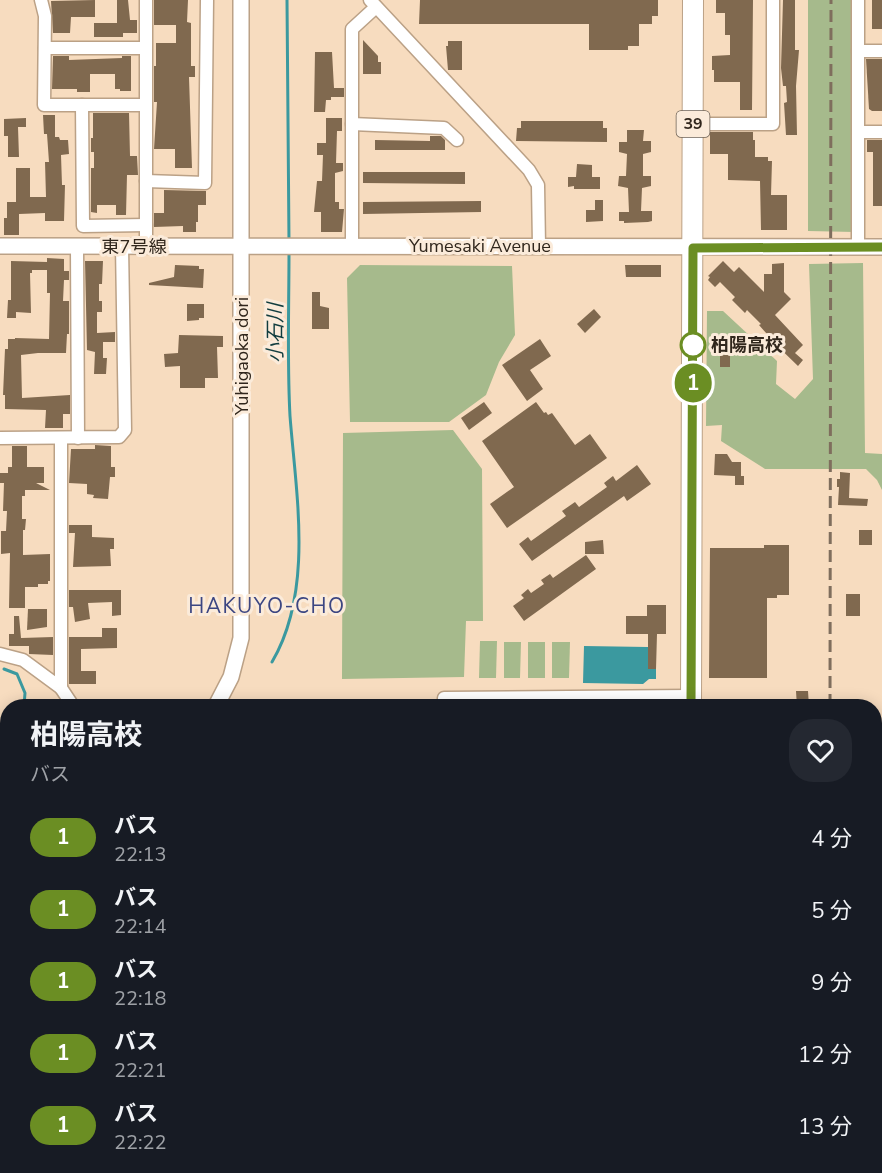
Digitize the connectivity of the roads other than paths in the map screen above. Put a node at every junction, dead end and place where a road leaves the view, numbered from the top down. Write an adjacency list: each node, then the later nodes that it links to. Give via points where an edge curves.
1 (41, 0): 9 (street)
2 (146, 0): 10 (street)
3 (207, 0): 20 (street, via 205,183)
4 (241, 0): 30 (street, Yuhigaoka dori)
5 (693, 0): 16 (highway, 39)
6 (773, 0): 16 (street, via 773,124)
7 (858, 0): 11 (street)
8 (373, 3): 15 (street, via 352,28); 25 (street, via 529,170 538,185)
9 (45, 48): 10 (street); 13 (street, via 44,105)
10 (145, 48): 14 (street)
11 (858, 51): 12 (street); 17 (street)
12 (882, 51)
13 (82, 105): 14 (street); 21 (street, via 83,225)
14 (145, 105): 20 (street)
15 (352, 124): 19 (street, via 444,128); 27 (street)
16 (693, 124): 32 (highway, 39)
17 (859, 132): 18 (street); 28 (street)
18 (882, 132)
19 (457, 140)
20 (146, 181): 21 (street)
21 (146, 225): 24 (street)
22 (0, 246): 26 (street, 東7号線)
23 (123, 246): 24 (street, 東7号線); 26 (street, 東7号線); 35 (street, via 125,429 119,437)
24 (146, 246): 30 (street, 東7号線)
25 (538, 246): 27 (street, Yumesaki Avenue); 32 (street, Yumesaki Avenue)
26 (77, 247): 35 (street)
27 (352, 247): 31 (street, Yumesaki Avenue)
28 (858, 247): 29 (street, Yumesaki Avenue); 32 (street, Yumesaki Avenue)
29 (882, 247)
30 (242, 248): 31 (street, 東7号線); 39 (street, Yuhigaoka dori, via 241,638 231,677)
31 (267, 248)
32 (693, 248): 42 (highway, 39)
33 (0, 438): 34 (street)
34 (61, 438): 35 (street); 37 (street)
35 (78, 438)
36 (0, 654): 37 (street, via 23,660)
37 (61, 688): 38 (street)
38 (68, 699)
39 (220, 699)
40 (444, 699): 41 (street)
41 (462, 699)
42 (691, 699)

